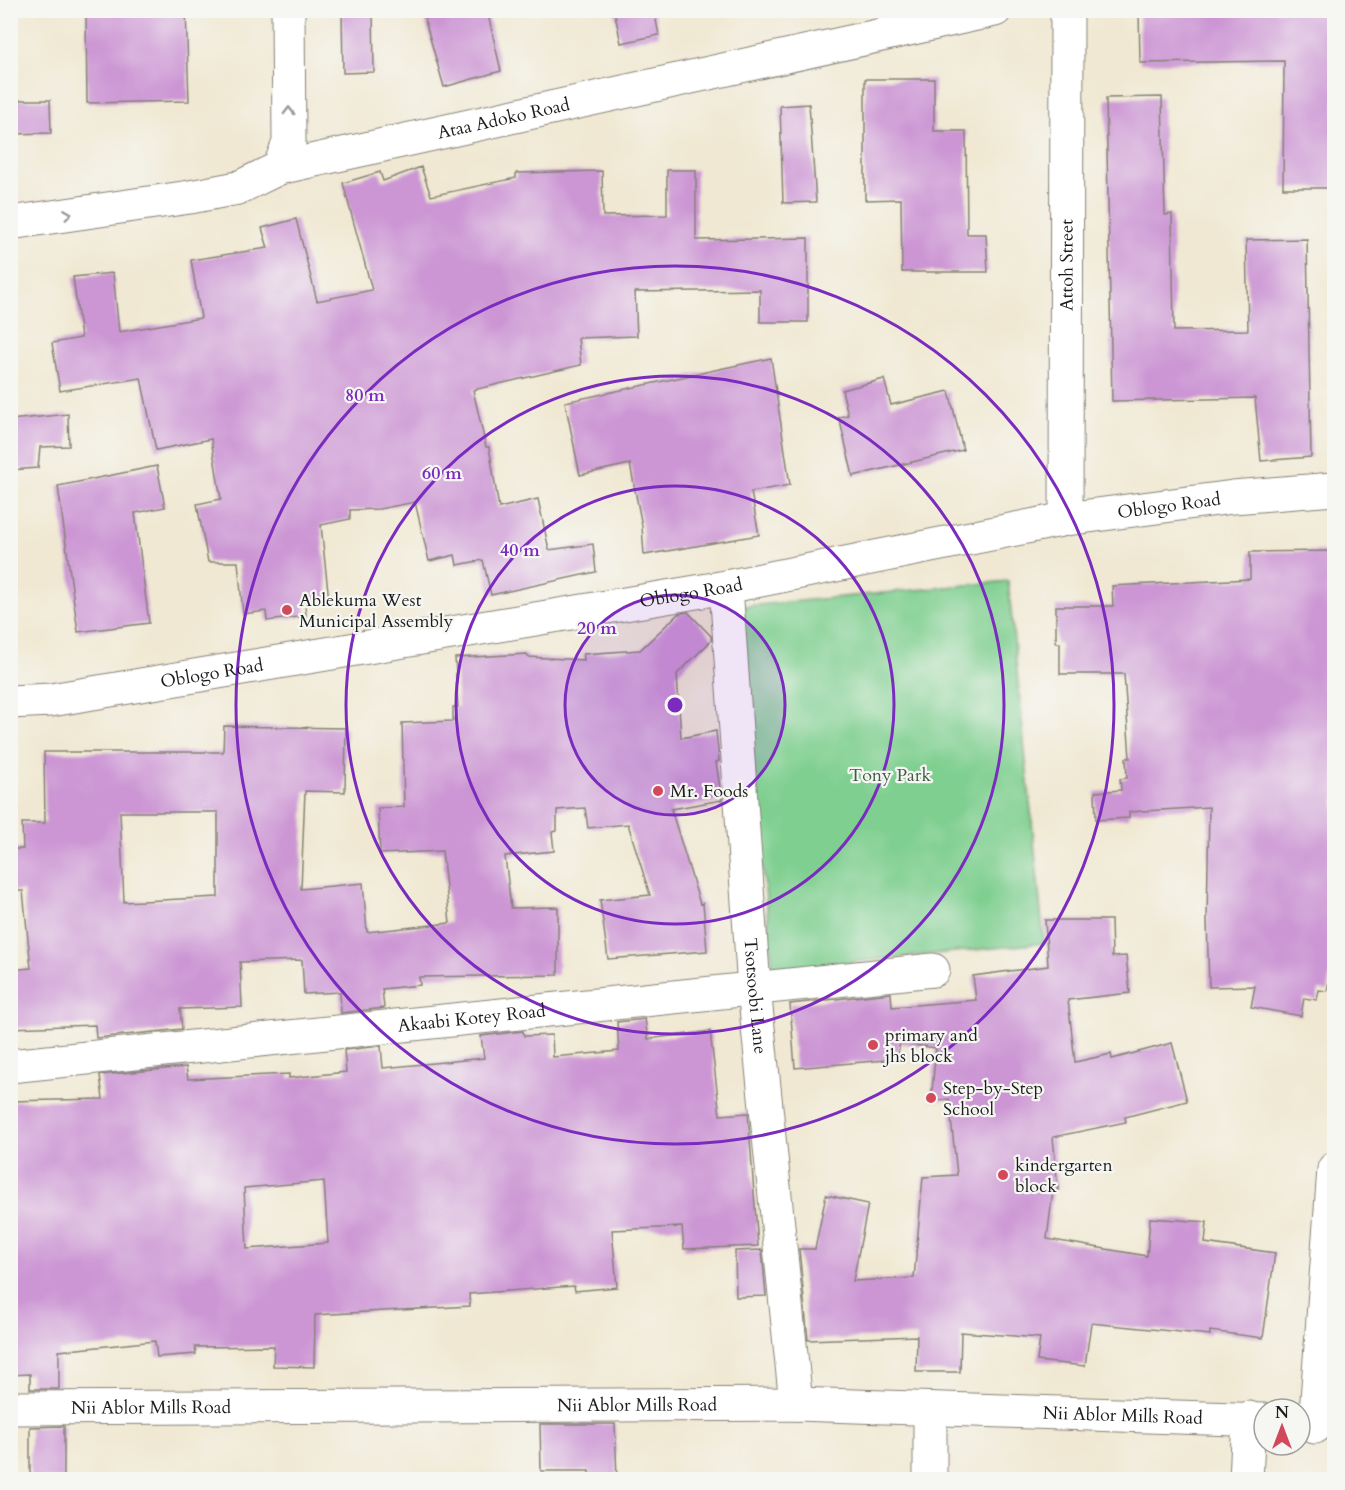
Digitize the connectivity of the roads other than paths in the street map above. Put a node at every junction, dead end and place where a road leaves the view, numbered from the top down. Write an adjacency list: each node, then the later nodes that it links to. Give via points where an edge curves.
1 (288, 10): 4 (street, one-way to 1, via 289,143)
2 (995, 10): 4 (street, Ataa Adoko Road)
3 (1067, 10): 7 (street, Attoh Street)
4 (279, 168): 5 (street, Ataa Adoko Road, one-way to 4, via 238,188)
5 (10, 222)
6 (1335, 489): 7 (street, Oblogo Road, via 1233,497)
7 (1066, 519): 8 (street, Oblogo Road)
8 (726, 587): 9 (street, Oblogo Road, via 51,700); 11 (street, Tsotsoobi Lane)
9 (10, 702)
10 (933, 969): 11 (street, Akaabi Kotey Road)
11 (754, 988): 12 (street, Akaabi Kotey Road); 14 (street, Tsotsoobi Lane)
12 (10, 1065)
13 (1335, 1168): 18 (street)
14 (796, 1404): 15 (street, Nii Ablor Mills Road); 16 (street, Nii Ablor Mills Road)
15 (10, 1408)
16 (930, 1409): 17 (street, Nii Ablor Mills Road); 20 (street)
17 (1252, 1419)
18 (1316, 1427)
19 (1252, 1446): 21 (street)
20 (930, 1479)
21 (1246, 1479)

